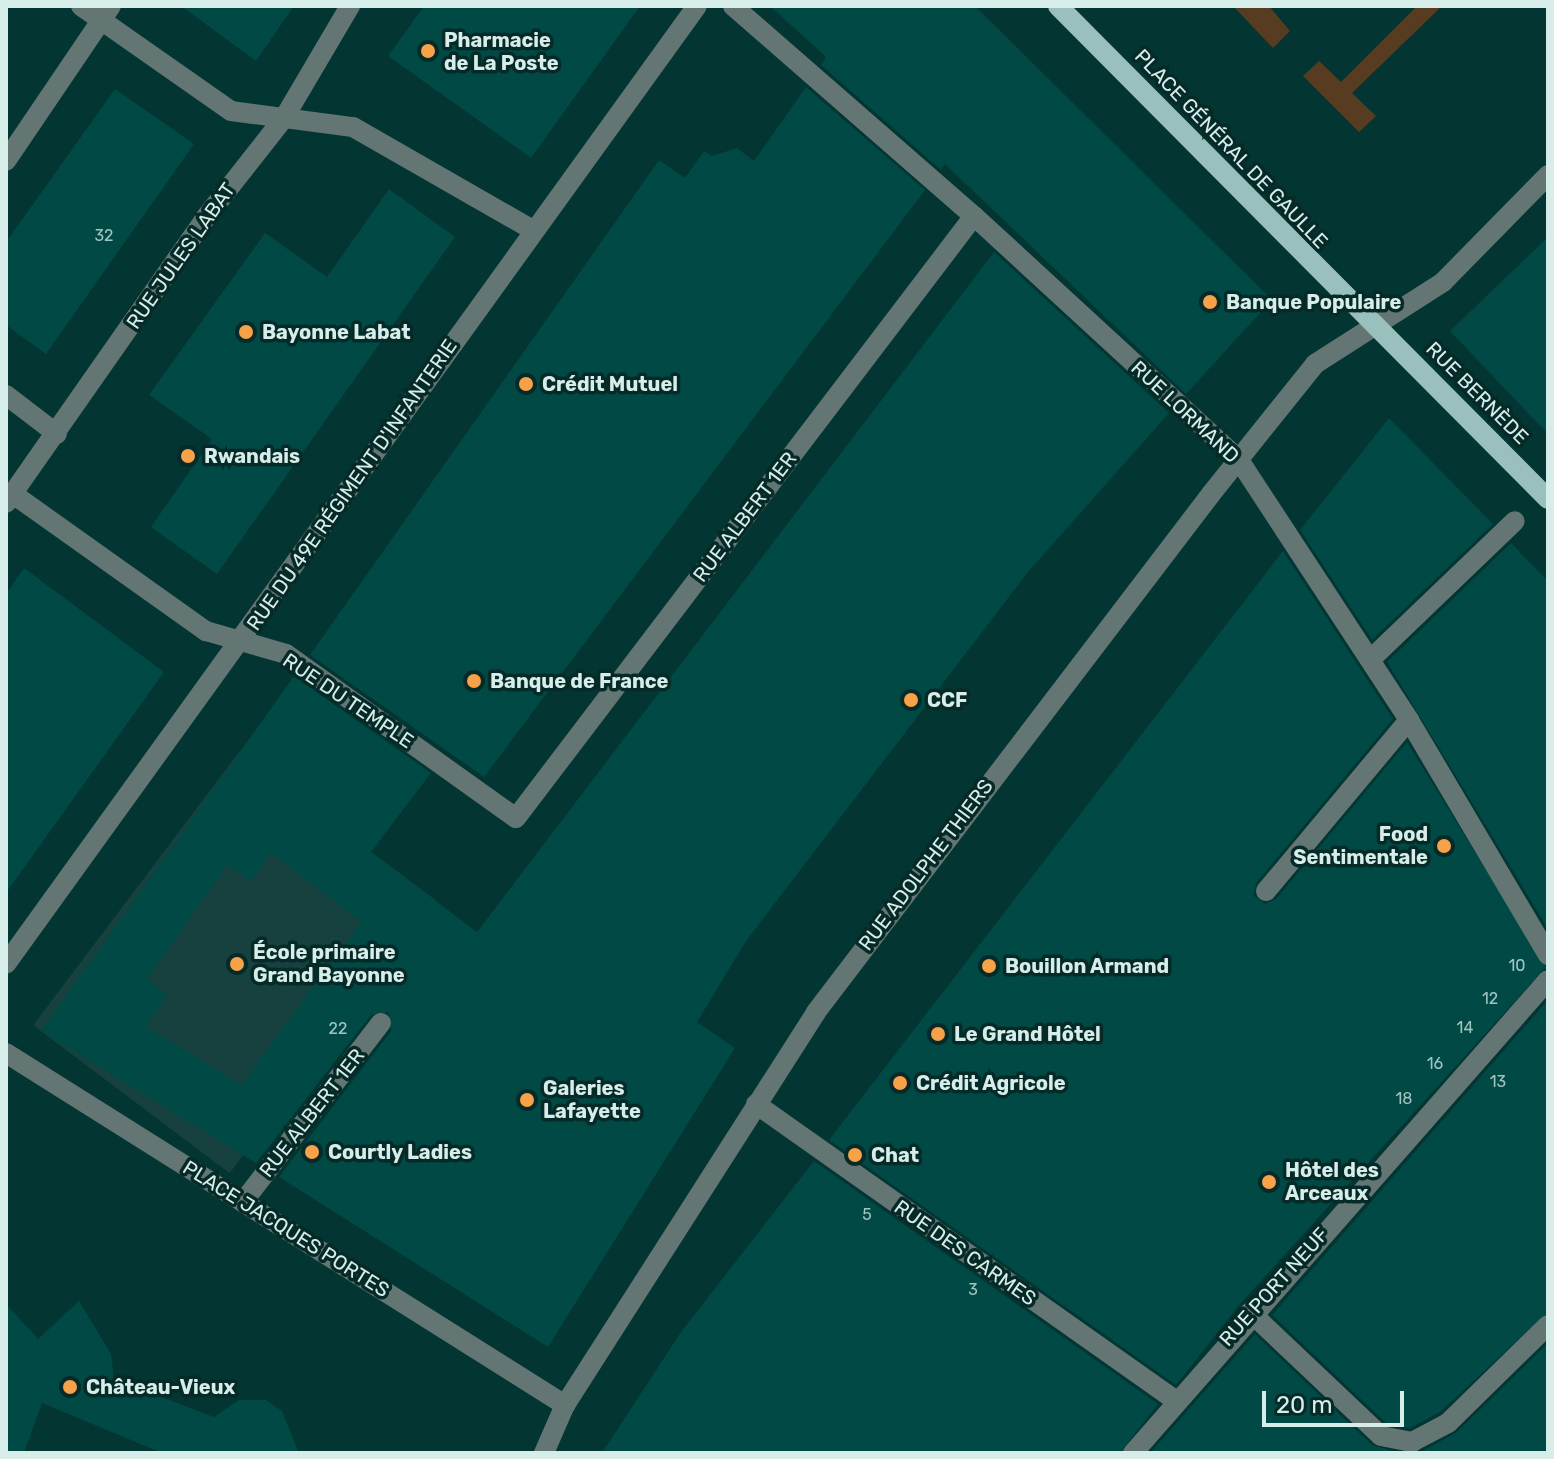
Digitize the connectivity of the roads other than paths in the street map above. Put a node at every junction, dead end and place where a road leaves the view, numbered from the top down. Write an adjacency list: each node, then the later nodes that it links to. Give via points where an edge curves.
1 (81, 6): 6 (street)
2 (350, 6): 7 (street, RUE JULES LABAT)
3 (697, 6): 11 (street, RUE DU 49E RÉGIMENT D'INFANTERIE)
4 (733, 6): 10 (street, RUE LORMAND)
5 (1058, 6): 12 (main road, PLACE GÉNÉRAL DE GAULLE)
6 (106, 14): 7 (street, via 231,111); 8 (street)
7 (284, 118): 11 (street, via 353,127); 14 (street, RUE JULES LABAT, via 206,217)
8 (6, 161)
9 (1548, 175): 12 (street, RUE ADOLPHE THIERS, via 1443,282)
10 (974, 216): 15 (street, RUE LORMAND); 22 (street, RUE ALBERT 1ER)
11 (531, 229): 19 (street, RUE DU 49E RÉGIMENT D'INFANTERIE)
12 (1371, 323): 15 (street, RUE ADOLPHE THIERS, via 1315,364); 17 (main road, RUE BERNÈDE)
13 (6, 395): 14 (street)
14 (57, 434): 16 (street, RUE JULES LABAT)
15 (1239, 460): 20 (street, RUE LORMAND); 29 (street, RUE ADOLPHE THIERS, via 816,1012)
16 (9, 498): 19 (street, RUE DU TEMPLE, via 206,631)
17 (1548, 499)
18 (1515, 521): 20 (street)
19 (241, 644): 22 (street, RUE DU TEMPLE, via 286,654); 25 (street, RUE DU 49E RÉGIMENT D'INFANTERIE)
20 (1371, 659): 21 (street, RUE LORMAND)
21 (1409, 720): 23 (street); 24 (street, RUE LORMAND)
22 (516, 818)
23 (1266, 891)
24 (1548, 955)
25 (6, 964)
26 (1548, 980): 31 (street, RUE PORT NEUF)
27 (381, 1023): 30 (street, RUE ALBERT 1ER)
28 (6, 1053): 30 (street, PLACE JACQUES PORTES)
29 (756, 1104): 33 (street, RUE DES CARMES); 34 (street, RUE ADOLPHE THIERS)
30 (243, 1202): 34 (street, PLACE JACQUES PORTES)
31 (1250, 1312): 32 (street, via 1381,1436 1412,1442 1448,1423); 33 (street, RUE PORT NEUF)
32 (1548, 1325)
33 (1175, 1400): 36 (street, RUE PORT NEUF)
34 (565, 1405): 35 (street, RUE ADOLPHE THIERS)
35 (544, 1453)
36 (1133, 1453)

